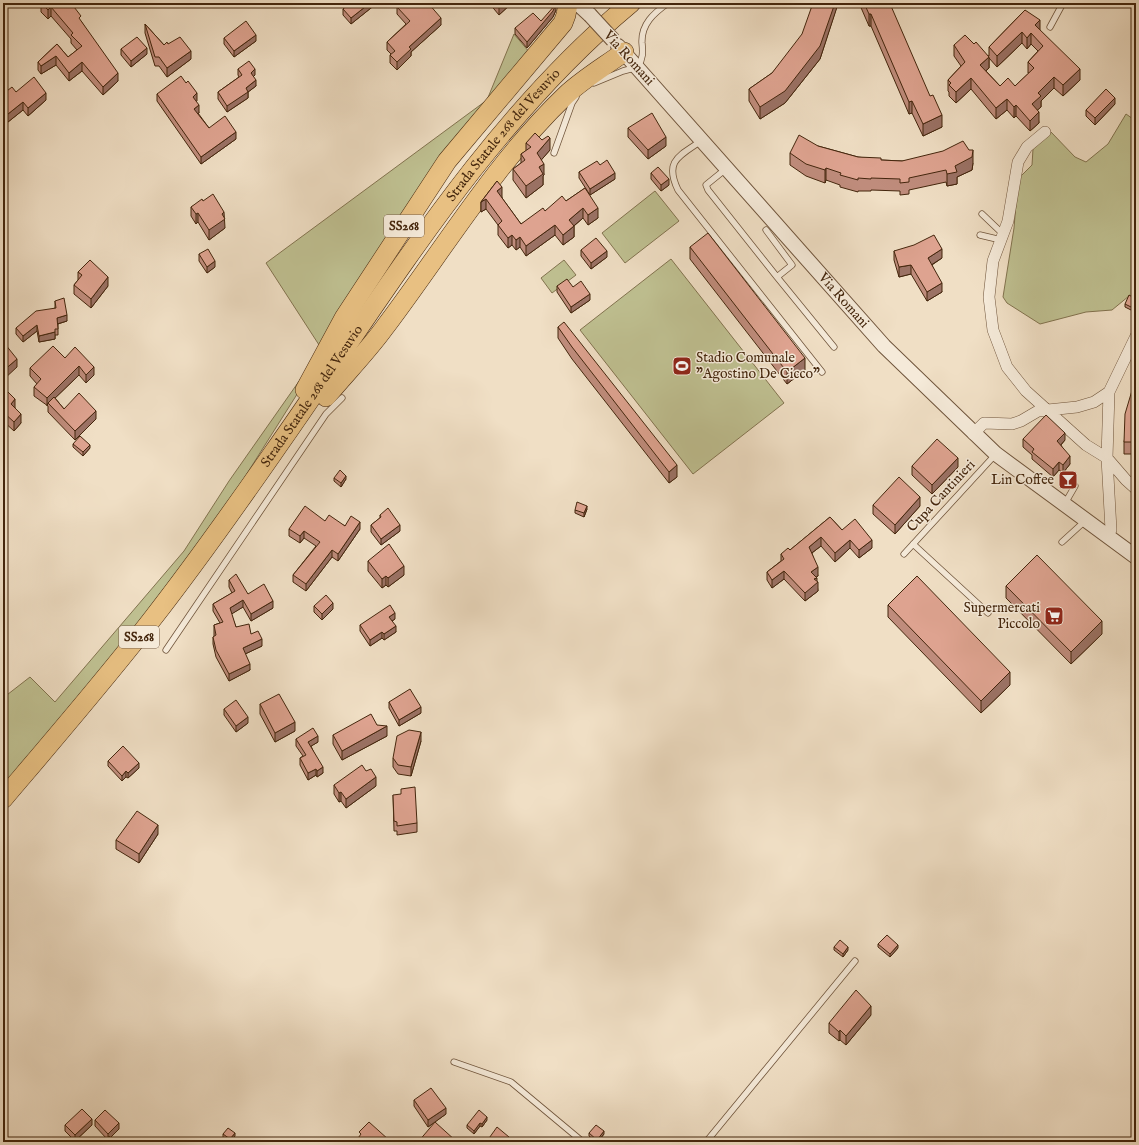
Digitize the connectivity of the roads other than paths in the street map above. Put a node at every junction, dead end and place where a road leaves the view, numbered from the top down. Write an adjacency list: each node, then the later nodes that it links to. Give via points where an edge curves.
1 (631, 3): 28 (highway, Strada Statale 268 del Vesuvio / SS268, via 558,71 472,169)
2 (668, 3): 7 (lane, via 653,14 644,27 643,59)
3 (1063, 3): 5 (lane)
4 (581, 7): 6 (street, Via Romani, bridge); 28 (highway, SS268, via 563,23 447,161 344,318 292,409)
5 (1050, 27)
6 (619, 46): 7 (street, Via Romani); 28 (highway, SS268, via 566,95 509,158 374,343 345,374 308,421)
7 (638, 67): 8 (lane); 11 (street, Via Romani)
8 (590, 86)
9 (584, 90): 12 (lane, via 577,94 572,103)
10 (1045, 132): 17 (street, via 1027,147 1018,162 1008,221)
11 (703, 140): 13 (street, Via Romani); 21 (lane, via 677,157 671,168 672,179 678,190)
12 (554, 153)
13 (728, 168): 18 (lane, via 706,186); 25 (street, Via Romani, via 884,346)
14 (982, 214): 17 (lane)
15 (766, 230): 18 (lane, via 792,265)
16 (980, 235): 17 (lane)
17 (1002, 237): 24 (street, via 993,261 989,297 993,330 1007,367 1026,391)
18 (778, 277): 20 (lane)
19 (1136, 336): 22 (street)
20 (834, 347)
21 (822, 372)
22 (1109, 392): 24 (street, via 1094,402 1081,406); 27 (street)
23 (342, 398): 39 (lane, via 326,414)
24 (1048, 410): 25 (street, via 1038,411 1012,424 984,423); 27 (street, via 1086,445)
25 (973, 434): 26 (street, Via Romani)
26 (996, 454): 31 (street, Via Romani); 35 (lane, Cupa Cantinieri)
27 (1107, 458): 30 (street); 33 (street, via 1111,530)
28 (267, 461): 40 (highway, Strada Statale 268 del Vesuvio / SS268, via 194,565 147,626)
29 (1075, 486): 31 (lane)
30 (1136, 489)
31 (1064, 505): 32 (street, Via Romani)
32 (1085, 521): 33 (street, Via Romani); 34 (lane)
33 (1107, 536): 37 (street, Via Romani)
34 (1062, 542)
35 (913, 544): 36 (lane, Cupa Cantinieri); 38 (lane)
36 (904, 554)
37 (1136, 557)
38 (988, 613)
39 (166, 650)
40 (3, 799)
41 (855, 961): 44 (lane)
42 (454, 1062): 43 (lane, via 511,1082)
43 (583, 1142)
44 (706, 1142)

